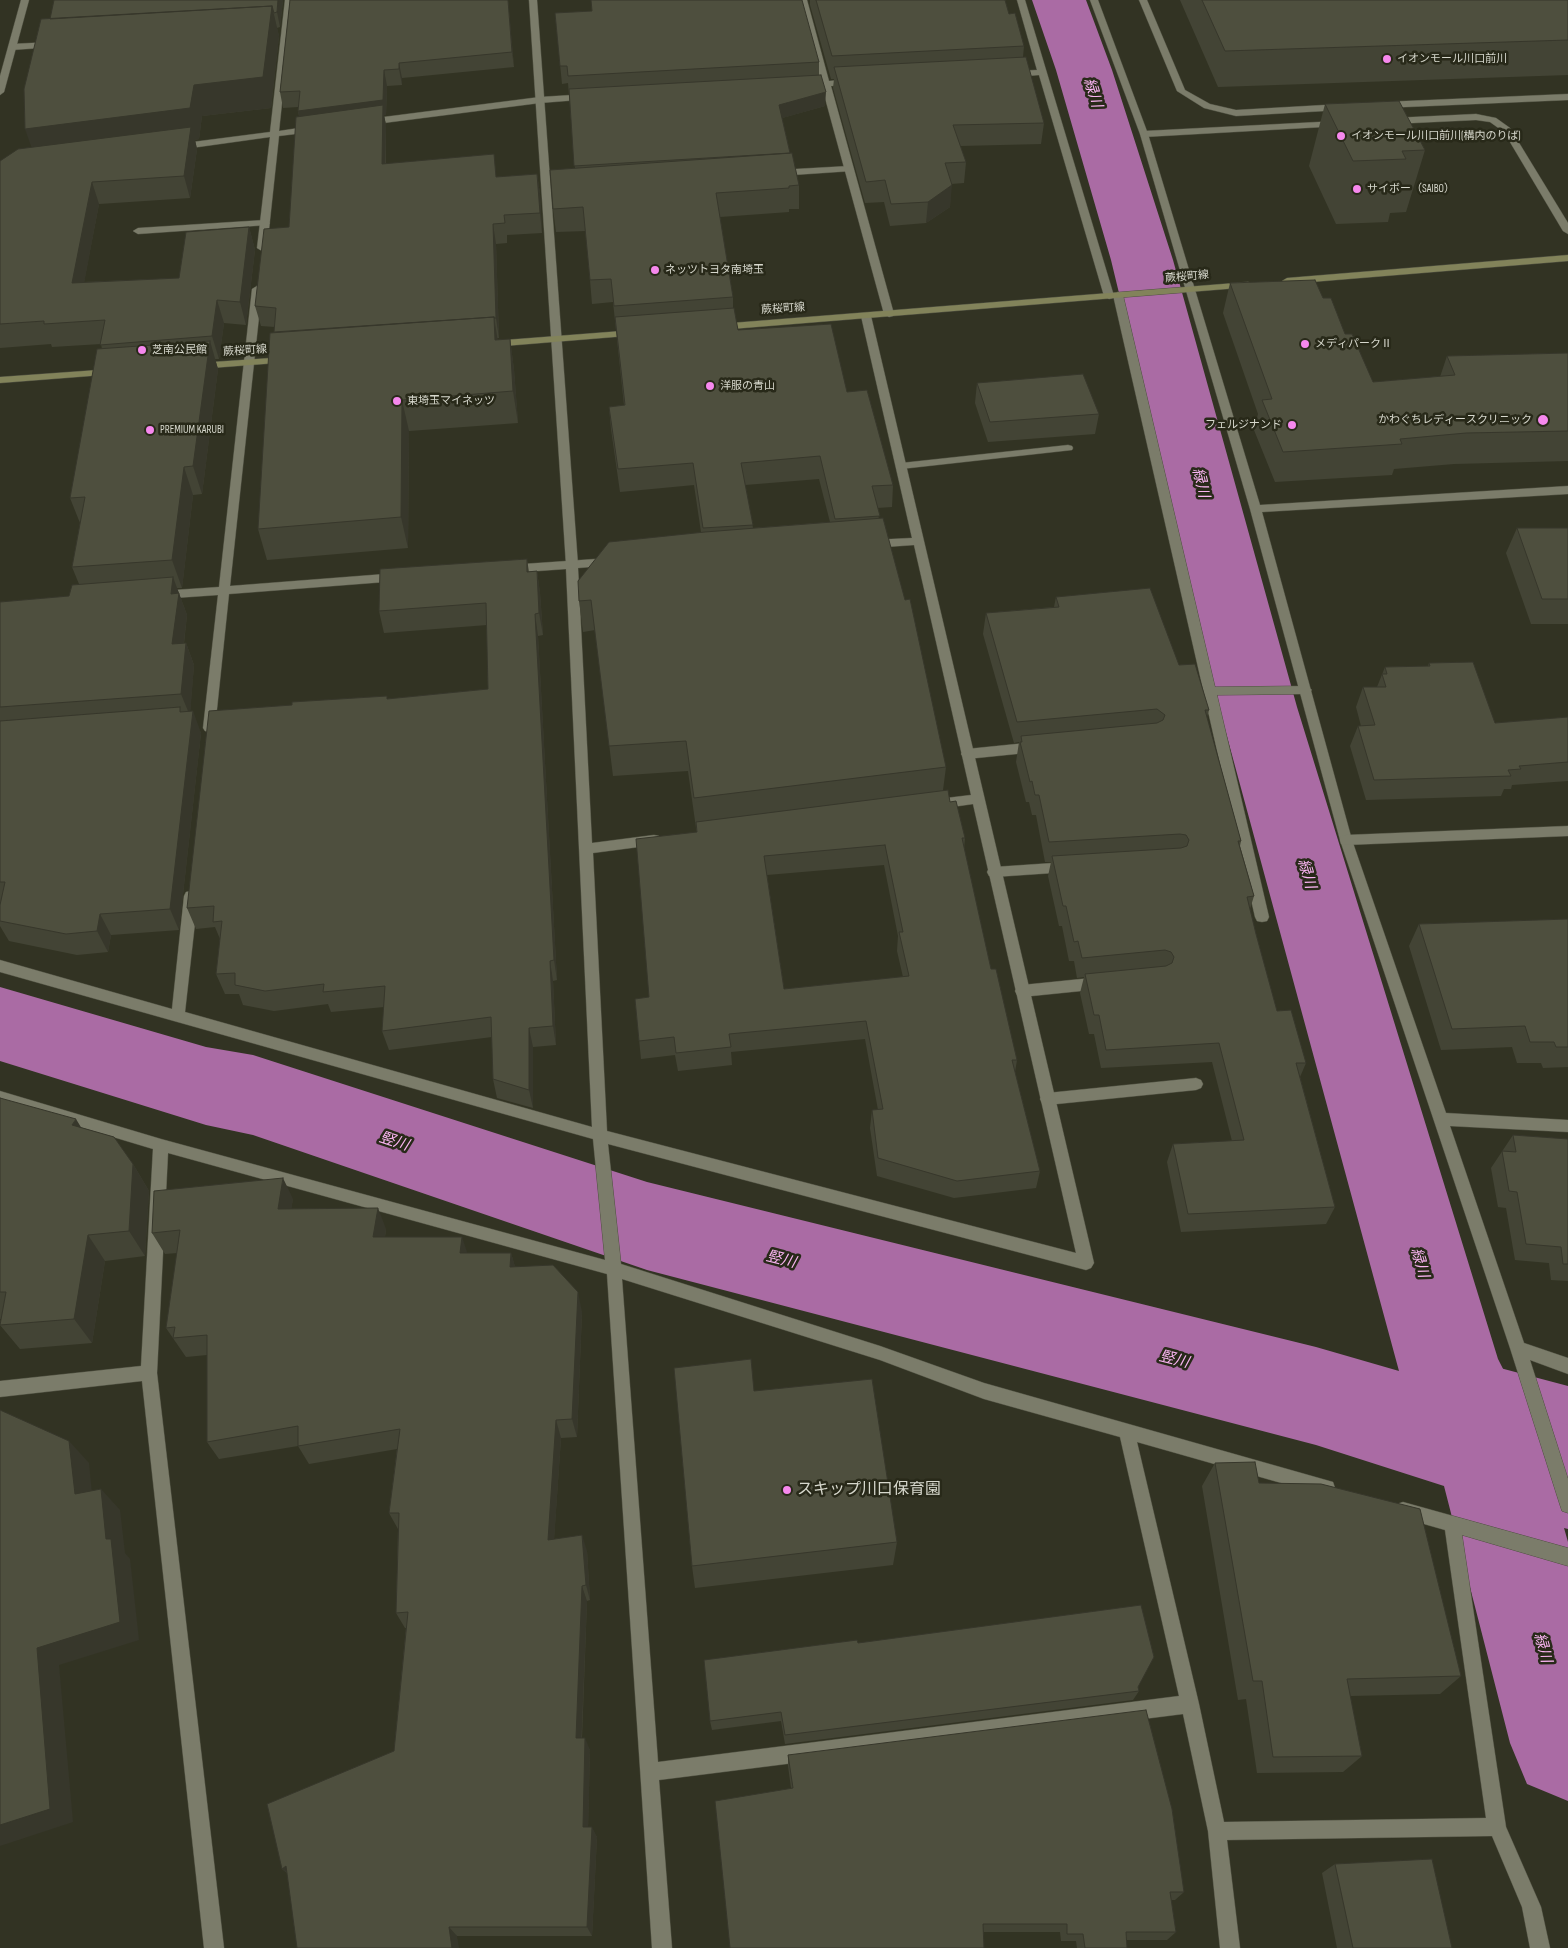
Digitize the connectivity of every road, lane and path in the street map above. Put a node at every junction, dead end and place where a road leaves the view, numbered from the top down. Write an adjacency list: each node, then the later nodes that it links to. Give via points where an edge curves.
1 (25, 0): 9 (street)
2 (533, 0): 18 (street)
3 (804, 0): 13 (street)
4 (1021, 0): 10 (street)
5 (1094, 0): 26 (street)
6 (1143, 0): 20 (street, via 1181,91 1207,106 1236,113)
7 (292, 5): 25 (street, via 281,32)
8 (61, 44): 9 (street)
9 (12, 47): 15 (street)
10 (1043, 72): 11 (street); 39 (street)
11 (1004, 74)
12 (866, 82): 13 (street)
13 (826, 84): 14 (street); 28 (street)
14 (797, 85)
15 (0, 92)
16 (599, 97): 18 (street)
17 (1568, 97): 19 (street)
18 (540, 100): 21 (street); 44 (street, via 550,186)
19 (1373, 106)
20 (1353, 107)
21 (363, 122)
22 (1383, 122): 32 (street, via 1476,117 1493,120 1507,130)
23 (1344, 124): 26 (street)
24 (323, 128): 25 (street)
25 (274, 134): 27 (street); 30 (street)
26 (1144, 134): 38 (street)
27 (166, 148)
28 (850, 169): 29 (street); 40 (street)
29 (771, 173)
30 (264, 223): 31 (street); 34 (street)
31 (138, 231)
32 (1568, 231)
33 (1568, 258): 36 (main road)
34 (260, 260)
35 (258, 279): 47 (street)
36 (1275, 282)
37 (1255, 284): 38 (main road, 蕨桜町線)
38 (1190, 289): 39 (main road, 蕨桜町線); 54 (street)
39 (1117, 295): 40 (main road, 蕨桜町線); 64 (street)
40 (889, 314): 41 (main road, 蕨桜町線)
41 (866, 316): 42 (main road, 蕨桜町線); 52 (street)
42 (711, 328)
43 (643, 333): 44 (main road)
44 (556, 339): 45 (main road); 58 (street)
45 (477, 346)
46 (299, 359): 47 (main road, 蕨桜町線)
47 (249, 363): 48 (main road, 蕨桜町線); 61 (street)
48 (190, 367)
49 (120, 372): 50 (main road)
50 (0, 380)
51 (1068, 448): 52 (street)
52 (901, 466): 55 (street)
53 (1568, 490): 54 (street)
54 (1256, 509): 63 (street)
55 (919, 541): 56 (street); 67 (street)
56 (859, 545)
57 (621, 561): 58 (street)
58 (572, 565): 59 (street); 73 (street)
59 (492, 571)
60 (413, 576): 61 (street)
61 (224, 590): 62 (street); 65 (street, via 205,721)
62 (146, 596)
63 (1306, 690): 64 (street); 72 (street)
64 (1210, 691): 77 (street)
65 (208, 741)
66 (1045, 746): 67 (street)
67 (967, 754): 68 (street)
68 (977, 799): 69 (street); 75 (street)
69 (928, 805)
70 (1568, 831): 72 (street)
71 (664, 838): 73 (street)
72 (1346, 840): 85 (street)
73 (586, 848): 87 (street)
74 (1080, 866): 75 (street)
75 (994, 872): 80 (street)
76 (192, 888): 81 (street)
77 (1262, 917)
78 (0, 966): 81 (street)
79 (1111, 982): 80 (street)
80 (1022, 991): 84 (street)
81 (178, 1017): 87 (street)
82 (1196, 1084): 84 (street)
83 (0, 1097): 88 (street)
84 (1047, 1099): 87 (street, via 1086,1263)
85 (1442, 1119): 86 (street); 90 (street)
86 (1568, 1126)
87 (600, 1135): 89 (street)
88 (161, 1145): 89 (street); 92 (street)
89 (614, 1269): 94 (street, via 880,1353 984,1391); 101 (street)
90 (1518, 1348): 91 (street); 97 (street)
91 (1568, 1366)
92 (149, 1372): 93 (street); 104 (street)
93 (0, 1389)
94 (1126, 1433): 95 (street); 100 (street)
95 (1347, 1494)
96 (1385, 1504): 98 (street)
97 (1568, 1505)
98 (1452, 1523): 99 (street); 102 (street)
99 (1568, 1557)
100 (1190, 1704): 101 (street); 103 (street)
101 (649, 1772): 105 (street)
102 (1497, 1827): 103 (street); 107 (street, via 1531,1907)
103 (1218, 1831): 106 (street)
104 (214, 1948)
105 (662, 1948)
106 (1230, 1948)
107 (1540, 1948)

